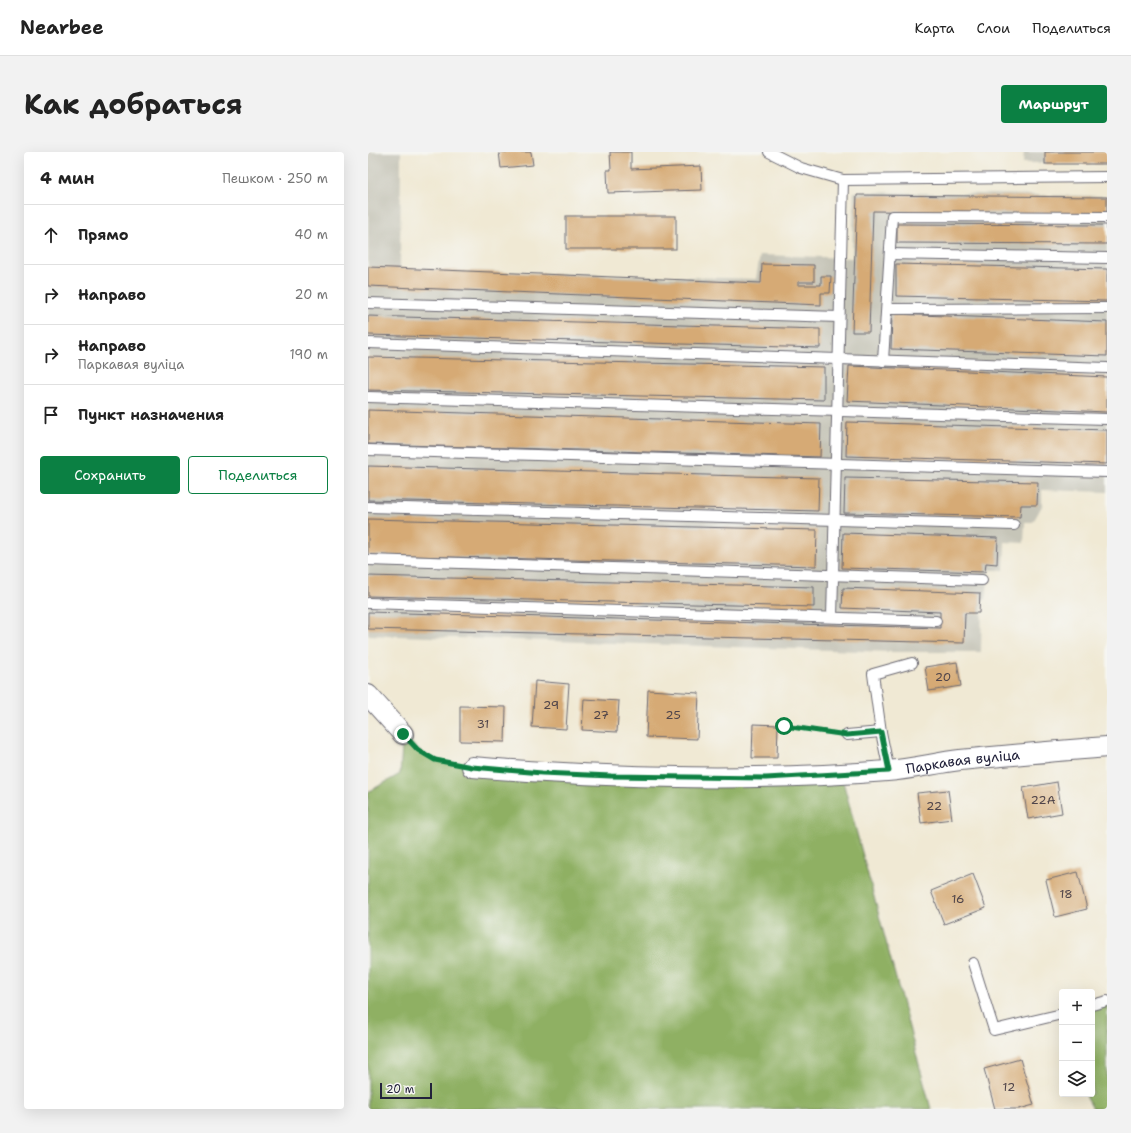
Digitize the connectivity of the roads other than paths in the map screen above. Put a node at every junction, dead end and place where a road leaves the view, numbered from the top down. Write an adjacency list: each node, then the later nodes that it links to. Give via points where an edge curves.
1 (769, 152): 3 (lane, via 801,168)
2 (1107, 177): 3 (lane)
3 (843, 180): 10 (lane)
4 (1107, 217): 5 (lane, via 892,216)
5 (890, 254): 6 (lane); 9 (lane)
6 (1107, 258)
7 (368, 303): 10 (lane)
8 (1107, 308): 9 (lane)
9 (886, 309): 13 (lane)
10 (839, 317): 12 (lane)
11 (368, 343): 12 (lane)
12 (838, 359): 13 (lane); 16 (lane)
13 (883, 361): 14 (lane)
14 (1107, 368)
15 (368, 397): 16 (lane)
16 (837, 411): 17 (lane); 19 (lane)
17 (1107, 419)
18 (368, 450): 19 (lane)
19 (836, 464): 20 (lane); 22 (lane)
20 (1107, 472)
21 (368, 507): 22 (lane)
22 (834, 520): 23 (lane); 25 (lane)
23 (1014, 525)
24 (368, 560): 25 (lane)
25 (833, 576): 26 (lane); 28 (lane)
26 (982, 580)
27 (368, 603): 28 (lane)
28 (832, 617): 29 (lane)
29 (936, 621)
30 (912, 663): 32 (lane, via 873,674)
31 (368, 695): 33 (street)
32 (881, 732): 34 (lane); 37 (lane)
33 (403, 734)
34 (847, 735)
35 (1107, 747): 37 (street, Паркавая вуліца, via 960,760)
36 (472, 767): 37 (street, Паркавая вуліца, via 611,776 766,778)
37 (889, 771)
38 (973, 963): 41 (lane, via 994,1030)
39 (1107, 1000): 40 (lane)
40 (1095, 1004)
41 (1059, 1015)

